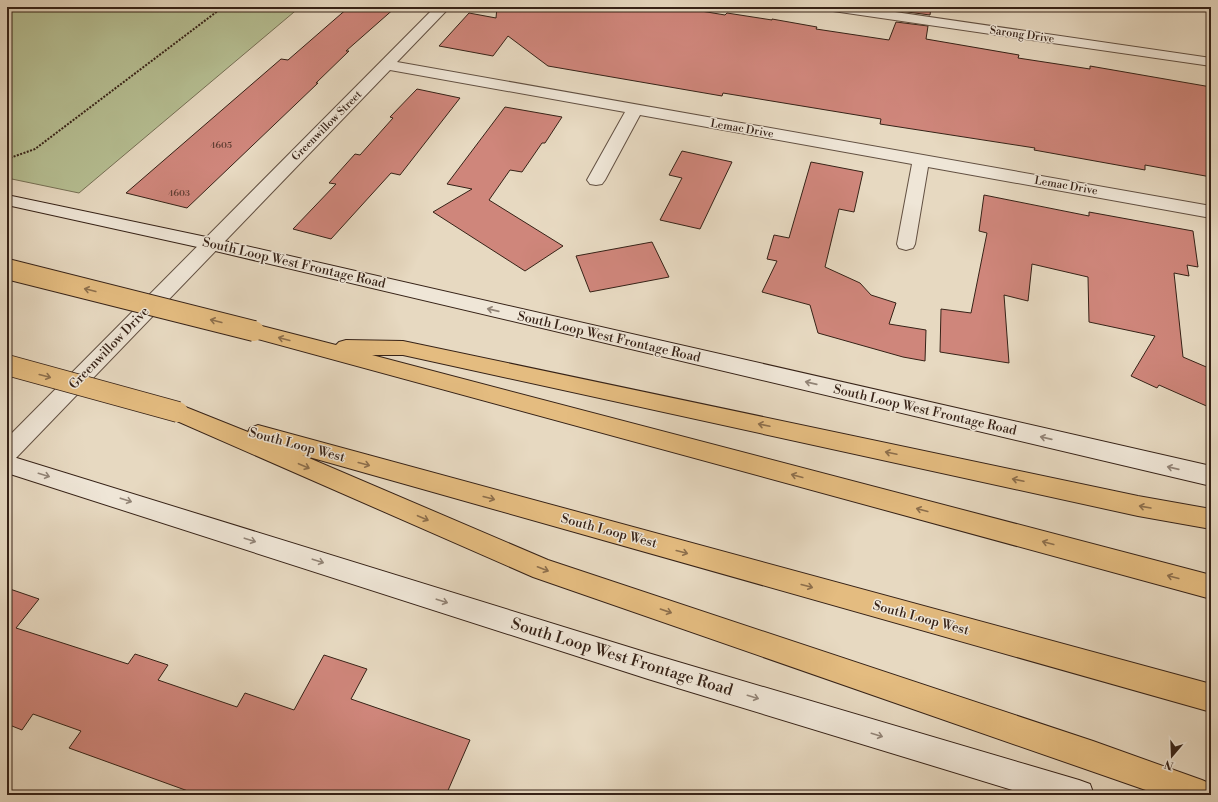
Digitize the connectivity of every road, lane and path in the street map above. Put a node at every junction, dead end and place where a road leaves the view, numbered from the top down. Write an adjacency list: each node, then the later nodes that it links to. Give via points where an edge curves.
1 (223, 7): 7 (path, via 35,149)
2 (443, 7): 5 (street, Greenwillow Street)
3 (833, 7): 4 (street, Sarong Drive)
4 (1211, 62)
5 (387, 65): 6 (street, Lemac Drive); 12 (street, Greenwillow Street)
6 (635, 109): 8 (street, Lemac Drive); 9 (street)
7 (7, 159)
8 (921, 160): 11 (street, Lemac Drive); 13 (street)
9 (596, 180)
10 (7, 200): 12 (street, South Loop West Frontage Road)
11 (1211, 212)
12 (210, 244): 18 (street, Greenwillow Drive); 20 (street, South Loop West Frontage Road, one-way to 12)
13 (906, 244)
14 (7, 269): 15 (highway, one-way to 14, bridge)
15 (314, 347): 21 (highway, one-way to 15, via 1138,506 403,348); 22 (highway, one-way to 15)
16 (7, 365): 17 (highway, South Loop West, one-way to 17, bridge)
17 (178, 412): 23 (highway, South Loop West, one-way to 23); 25 (highway, one-way to 25, via 542,569)
18 (7, 453)
19 (7, 464): 24 (street, South Loop West Frontage Road, one-way to 24, via 648,666)
20 (1211, 476)
21 (1211, 519)
22 (1211, 587)
23 (1211, 698)
24 (1079, 795)
25 (1202, 795)

